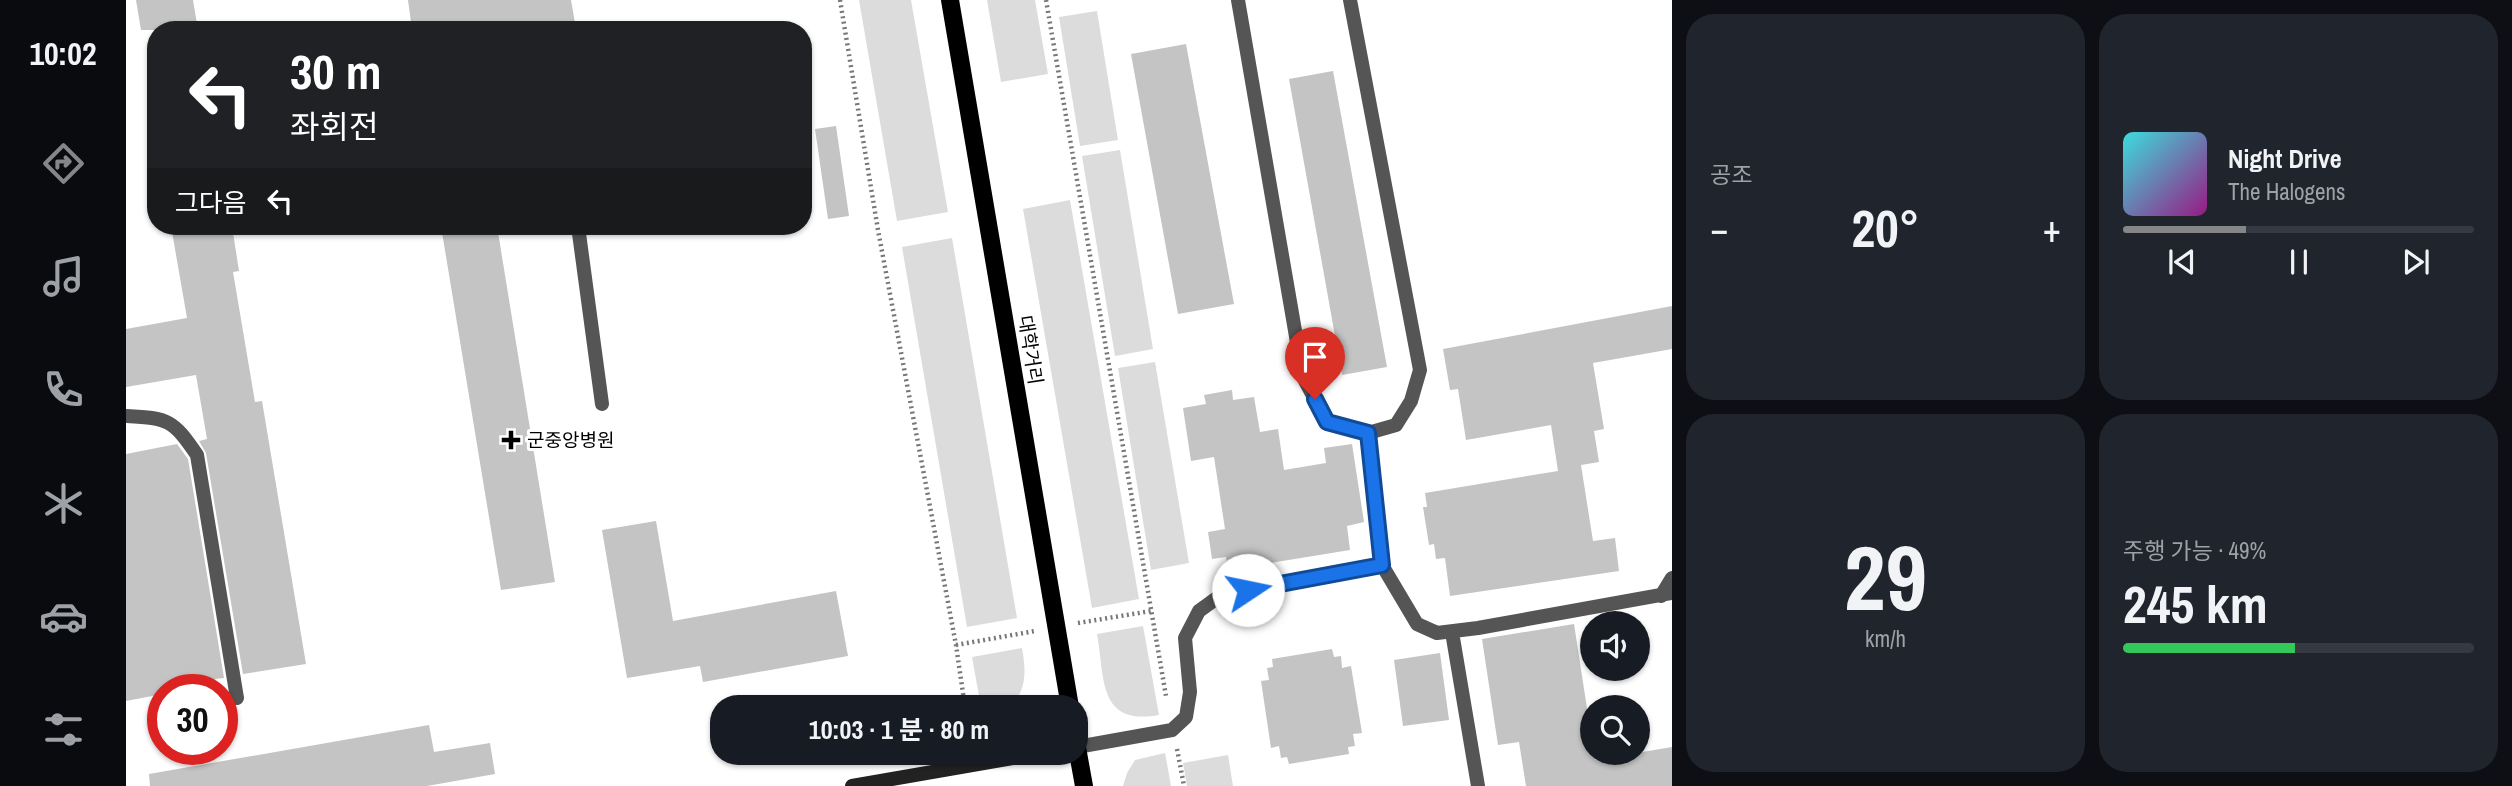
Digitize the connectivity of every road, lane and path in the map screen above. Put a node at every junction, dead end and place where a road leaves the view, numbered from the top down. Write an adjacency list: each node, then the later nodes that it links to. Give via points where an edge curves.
1 (840, 0): 15 (path)
2 (950, 0): 16 (main road, 대학거리)
3 (1046, 0): 17 (path)
4 (1238, 0): 9 (street, via 1303,377 1327,422)
5 (1350, 0): 9 (street, via 1420,370 1411,401 1396,425)
6 (579, 235): 7 (street)
7 (602, 404)
8 (126, 416): 14 (street, via 158,418 179,428 197,456)
9 (1368, 433): 10 (street)
10 (1382, 565): 13 (street, via 1417,624 1437,633); 17 (street, via 1221,595 1199,611 1185,638 1190,692 1186,717)
11 (1672, 578): 12 (street)
12 (1666, 594): 13 (street)
13 (1452, 632): 24 (street)
14 (233, 674)
15 (963, 695)
16 (1068, 695)
17 (1172, 730): 18 (street); 23 (path)
18 (1088, 744)
19 (972, 765): 21 (main road)
20 (1080, 765): 22 (main road)
21 (852, 786)
22 (1084, 786)
23 (1184, 786)
24 (1478, 786)

